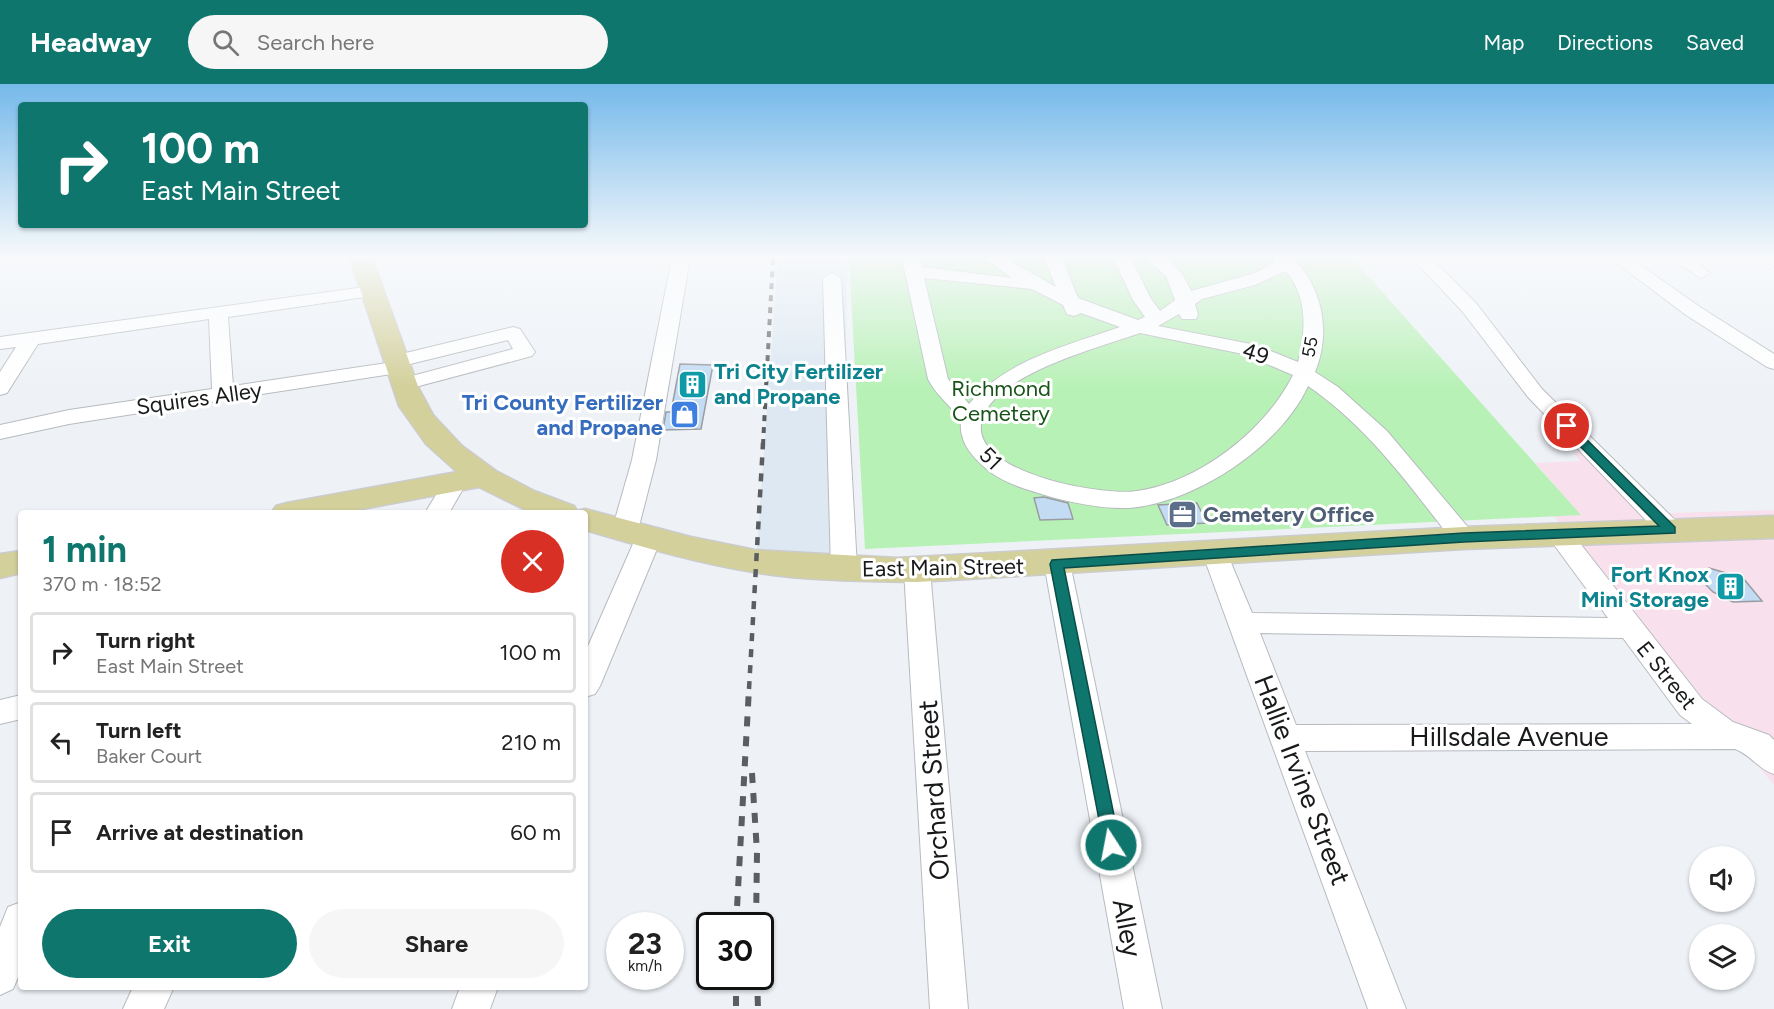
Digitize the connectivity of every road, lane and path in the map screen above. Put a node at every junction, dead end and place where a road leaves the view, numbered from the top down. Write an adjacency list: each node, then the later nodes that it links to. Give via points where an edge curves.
1 (304, 301): 14 (street)
2 (376, 301): 21 (main road)
3 (673, 301): 36 (street, via 644,460)
4 (833, 301): 43 (street)
5 (920, 301): 25 (street, via 934,367)
6 (1067, 301): 12 (street, 49)
7 (1142, 301): 15 (street)
8 (1186, 301): 13 (street, 51)
9 (1310, 301): 22 (street, 55, via 1312,347)
10 (1463, 301): 35 (street, via 1535,393)
11 (1679, 301): 20 (street)
12 (1071, 303): 15 (street, 49); 19 (street, via 1084,334)
13 (1183, 303): 15 (street, 51); 17 (street, via 1197,332)
14 (218, 314): 16 (street); 26 (street)
15 (1147, 323): 17 (street, 49); 19 (street, 51)
16 (31, 339): 18 (street); 24 (street)
17 (1210, 342): 22 (street, 49, via 1273,357)
18 (0, 343)
19 (1079, 349): 23 (street, 51, via 1024,369)
20 (1774, 363)
21 (400, 371): 21 (street, via 525,352 513,333); 26 (street, Squires Alley); 29 (main road, via 421,420)
22 (1305, 374): 27 (street, 51, via 1268,428 1243,448 1188,484 1129,500 1091,497 1010,476 977,447); 38 (street, 49, via 1351,408)
23 (998, 386): 25 (street, via 977,392); 27 (street, 51, via 977,407)
24 (0, 389)
25 (944, 389): 27 (street)
26 (223, 394): 28 (street, Squires Alley, via 69,417)
27 (972, 419)
28 (0, 432)
29 (469, 479): 30 (main road); 31 (street); 32 (main road)
30 (303, 510)
31 (440, 510)
32 (555, 510)
33 (588, 520): 36 (main road, East Main Street)
34 (1774, 527): 35 (main road, East Main Street)
35 (1670, 530): 37 (main road, East Main Street)
36 (637, 534): 43 (main road, East Main Street, via 756,561); 47 (street)
37 (1559, 534): 38 (main road, East Main Street); 46 (street, E Street)
38 (1464, 538): 39 (main road, East Main Street)
39 (1215, 552): 41 (main road, East Main Street); 45 (street, Hallie Irvine Street)
40 (18, 563): 42 (main road)
41 (1057, 564): 44 (main road, East Main Street); 60 (street, Alley)
42 (0, 566)
43 (844, 568): 44 (main road, East Main Street)
44 (917, 570): 59 (street, Orchard Street)
45 (1243, 623): 46 (street); 51 (street, Hallie Irvine Street)
46 (1630, 628): 50 (street, E Street, via 1691,707 1705,721)
47 (588, 677)
48 (18, 708): 49 (street)
49 (0, 712)
50 (1733, 737): 51 (street, Hillsdale Avenue); 52 (street, E Street, via 1758,744)
51 (1285, 738): 61 (street, Hallie Irvine Street)
52 (1774, 761)
53 (18, 927): 54 (street)
54 (0, 976)
55 (152, 990): 57 (street)
56 (478, 990): 58 (street)
57 (142, 1009)
58 (471, 1009)
59 (949, 1009)
60 (1143, 1009)
61 (1387, 1009)

